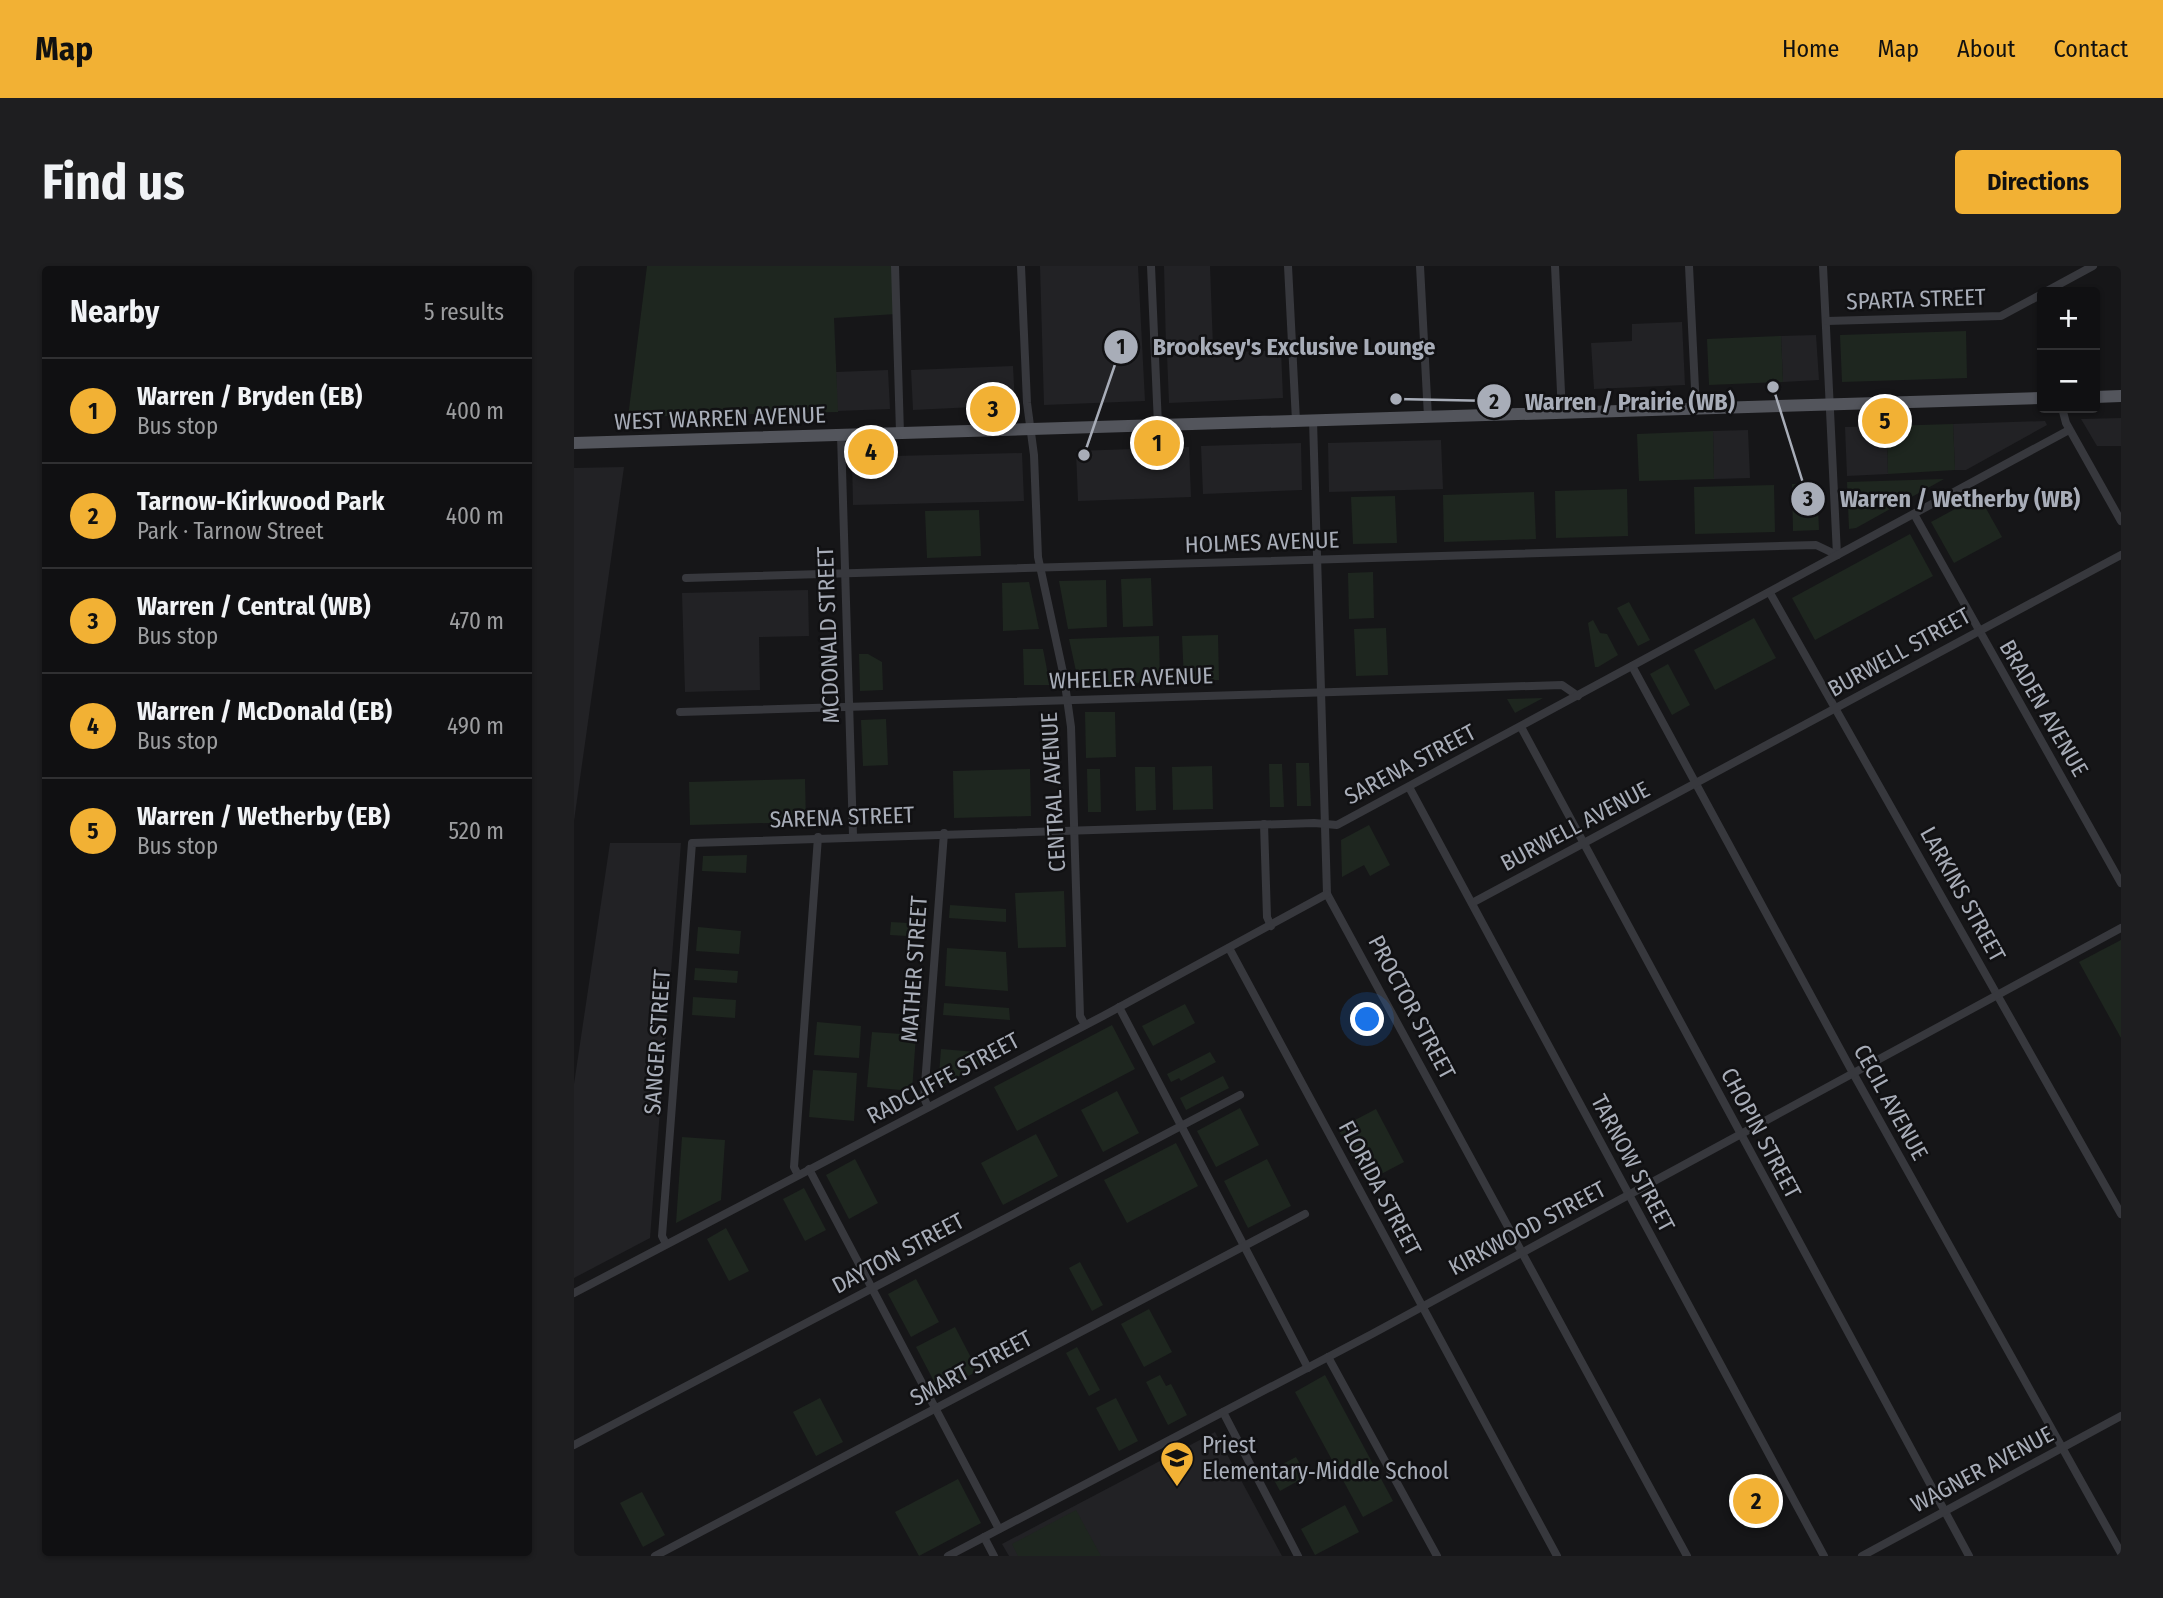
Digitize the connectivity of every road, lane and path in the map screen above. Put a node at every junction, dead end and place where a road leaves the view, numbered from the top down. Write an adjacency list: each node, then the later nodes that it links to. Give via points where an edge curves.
1 (895, 266): 26 (street)
2 (1021, 266): 24 (street, CENTRAL AVENUE)
3 (1150, 266): 23 (street)
4 (1288, 266): 22 (street)
5 (1420, 266): 20 (street)
6 (1555, 266): 18 (street)
7 (1689, 266): 17 (street)
8 (1823, 266): 12 (street)
9 (2093, 266): 10 (street, SPARTA STREET)
10 (2055, 287)
11 (2037, 297): 12 (street, SPARTA STREET, via 2001,316)
12 (1827, 321): 16 (street)
13 (2121, 396): 14 (main road)
14 (2100, 397)
15 (2037, 398): 16 (main road, WEST WARREN AVENUE)
16 (1829, 405): 17 (main road, WEST WARREN AVENUE); 31 (street)
17 (1696, 409): 18 (main road, WEST WARREN AVENUE)
18 (1562, 413): 20 (main road, WEST WARREN AVENUE)
19 (2064, 413): 25 (street)
20 (1429, 417): 21 (main road, WEST WARREN AVENUE)
21 (1313, 420): 22 (main road, WEST WARREN AVENUE); 33 (street, PROCTOR STREET)
22 (1296, 421): 23 (main road, WEST WARREN AVENUE)
23 (1158, 425): 24 (main road, WEST WARREN AVENUE)
24 (1030, 429): 26 (main road, WEST WARREN AVENUE); 34 (street, CENTRAL AVENUE)
25 (2070, 430): 29 (street, SARENA STREET); 30 (street)
26 (901, 433): 27 (main road, WEST WARREN AVENUE)
27 (841, 435): 28 (main road, WEST WARREN AVENUE); 35 (street, MCDONALD STREET)
28 (574, 443)
29 (1913, 514): 31 (street, SARENA STREET); 38 (street, BRADEN AVENUE)
30 (2121, 521)
31 (1838, 555): 33 (street, HOLMES AVENUE, via 1816,545); 37 (street, SARENA STREET)
32 (2121, 555): 38 (street, BURWELL STREET)
33 (1318, 559): 34 (street, HOLMES AVENUE); 40 (street, PROCTOR STREET)
34 (1040, 568): 35 (street, HOLMES AVENUE); 42 (street, CENTRAL AVENUE)
35 (845, 574): 36 (street, HOLMES AVENUE); 43 (street, MCDONALD STREET)
36 (686, 578)
37 (1770, 593): 39 (street, SARENA STREET); 44 (street, LARKINS STREET)
38 (1978, 630): 44 (street, BURWELL STREET); 57 (street, BRADEN AVENUE)
39 (1632, 666): 41 (street, SARENA STREET); 47 (street, CECIL AVENUE)
40 (1321, 691): 41 (street, WHEELER AVENUE, via 1562,685); 42 (street, WHEELER AVENUE); 50 (street, PROCTOR STREET)
41 (1578, 696): 46 (street, SARENA STREET)
42 (1068, 699): 43 (street, WHEELER AVENUE); 51 (street, CENTRAL AVENUE)
43 (849, 705): 45 (street, WHEELER AVENUE); 53 (street, MCDONALD STREET)
44 (1836, 709): 47 (street, BURWELL STREET); 63 (street, LARKINS STREET)
45 (680, 712)
46 (1521, 727): 48 (street, SARENA STREET); 56 (street, CHOPIN STREET)
47 (1696, 783): 56 (street, BURWELL AVENUE); 66 (street, CECIL AVENUE)
48 (1409, 787): 50 (street, SARENA STREET, via 1337,825); 59 (street, TARNOW STREET)
49 (1264, 824): 50 (street, SARENA STREET); 51 (street, SARENA STREET); 60 (street)
50 (1325, 824): 58 (street, PROCTOR STREET)
51 (1075, 828): 52 (street, SARENA STREET); 65 (street, CENTRAL AVENUE, via 1080,1016)
52 (944, 833): 53 (street, SARENA STREET); 68 (street, MATHER STREET, via 924,1098)
53 (853, 835): 54 (street, SARENA STREET)
54 (818, 837): 55 (street, SARENA STREET); 72 (street, via 794,1167)
55 (692, 843): 76 (street, SANGER STREET, via 662,1236)
56 (1584, 844): 59 (street, BURWELL AVENUE); 70 (street, CHOPIN STREET)
57 (2121, 883)
58 (1327, 894): 60 (street, RADCLIFFE STREET); 78 (street, PROCTOR STREET)
59 (1472, 903): 73 (street, TARNOW STREET)
60 (1271, 926): 62 (street, RADCLIFFE STREET)
61 (2121, 928): 63 (street, KIRKWOOD STREET)
62 (1229, 948): 64 (street, RADCLIFFE STREET); 81 (street, FLORIDA STREET)
63 (1997, 994): 66 (street, KIRKWOOD STREET); 75 (street, LARKINS STREET)
64 (1119, 1007): 65 (street, RADCLIFFE STREET); 69 (street)
65 (1085, 1025): 68 (street, RADCLIFFE STREET)
66 (1853, 1073): 70 (street, KIRKWOOD STREET); 88 (street, CECIL AVENUE)
67 (1240, 1095): 69 (street, DAYTON STREET)
68 (928, 1107): 71 (street, RADCLIFFE STREET)
69 (1181, 1126): 77 (street); 79 (street, DAYTON STREET)
70 (1740, 1134): 73 (street, KIRKWOOD STREET); 89 (street, CHOPIN STREET)
71 (809, 1169): 72 (street, RADCLIFFE STREET); 79 (street)
72 (798, 1175): 76 (street, RADCLIFFE STREET)
73 (1629, 1195): 78 (street, KIRKWOOD STREET); 100 (street, TARNOW STREET)
74 (1305, 1214): 77 (street, SMART STREET)
75 (2121, 1214)
76 (666, 1244): 80 (street, RADCLIFFE STREET)
77 (1244, 1245): 83 (street); 84 (street, SMART STREET)
78 (1523, 1252): 81 (street, KIRKWOOD STREET); 99 (street, PROCTOR STREET)
79 (872, 1288): 84 (street); 87 (street, DAYTON STREET)
80 (574, 1293)
81 (1422, 1306): 82 (street, KIRKWOOD STREET); 98 (street, FLORIDA STREET)
82 (1328, 1357): 83 (street, KIRKWOOD STREET); 97 (street)
83 (1308, 1368): 85 (street, KIRKWOOD STREET)
84 (935, 1408): 90 (street); 93 (street, SMART STREET)
85 (1223, 1412): 90 (street, KIRKWOOD STREET); 96 (street)
86 (2121, 1416): 88 (street, WAGNER AVENUE)
87 (574, 1445)
88 (2063, 1447): 89 (street, WAGNER AVENUE); 92 (street, CECIL AVENUE)
89 (1945, 1511): 101 (street, WAGNER AVENUE); 102 (street, CHOPIN STREET)
90 (999, 1529): 91 (street, KIRKWOOD STREET)
91 (984, 1537): 94 (street, KIRKWOOD STREET); 95 (street)
92 (2121, 1553)
93 (655, 1556)
94 (947, 1556)
95 (994, 1556)
96 (1298, 1556)
97 (1437, 1556)
98 (1557, 1556)
99 (1687, 1556)
100 (1824, 1556)
101 (1862, 1556)
102 (1969, 1556)

